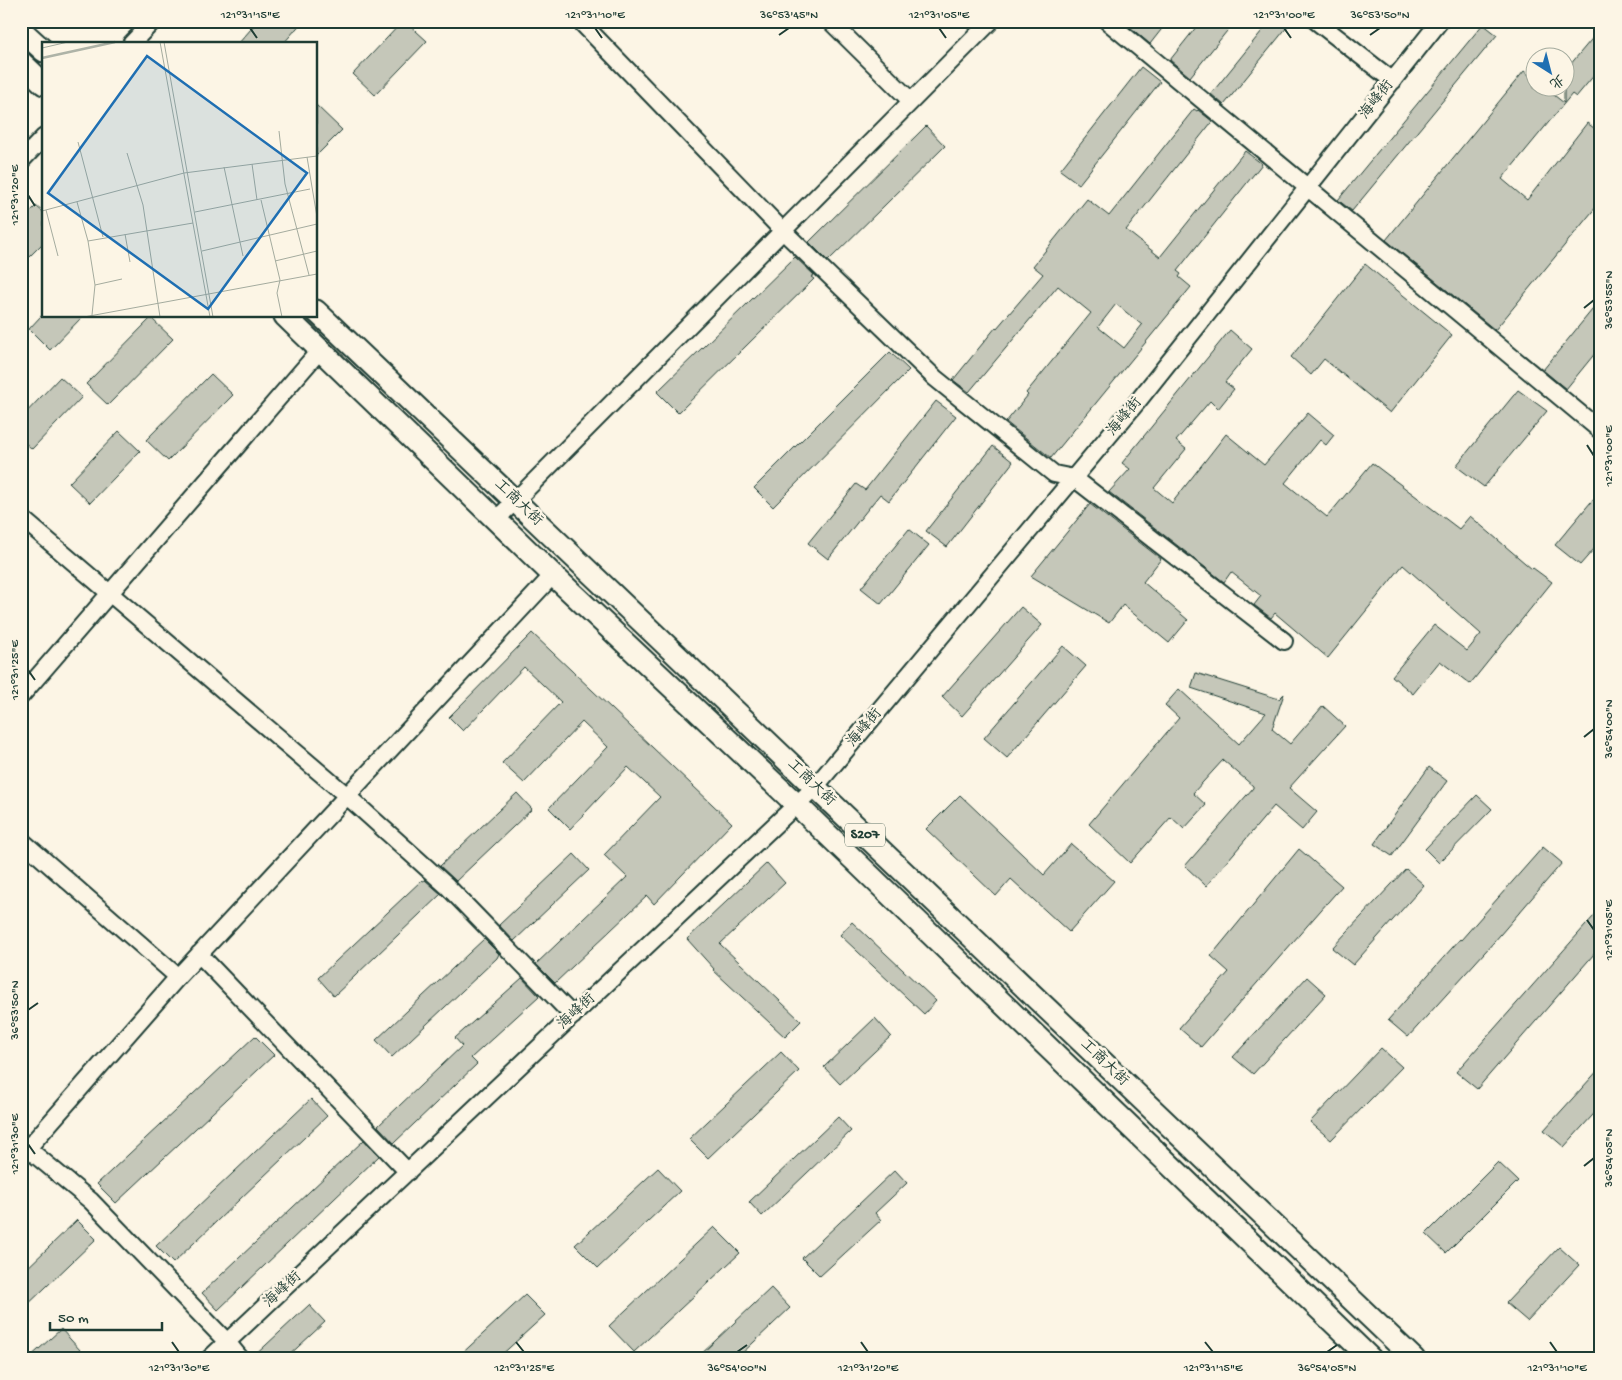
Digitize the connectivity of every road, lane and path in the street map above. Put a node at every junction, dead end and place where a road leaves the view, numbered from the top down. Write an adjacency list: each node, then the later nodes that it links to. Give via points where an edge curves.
1 (153, 21): 9 (street)
2 (580, 21): 18 (street)
3 (830, 21): 14 (street)
4 (991, 21): 14 (street)
5 (1107, 21): 17 (street)
6 (1316, 21): 12 (street)
7 (1440, 21): 12 (street, 海峰街)
8 (21, 30): 10 (main road)
9 (134, 42)
10 (42, 49)
11 (21, 62): 13 (main road)
12 (1393, 81): 17 (street, 海峰街)
13 (42, 82)
14 (911, 101): 18 (street)
15 (42, 139): 16 (street)
16 (21, 161)
17 (1307, 188): 22 (street); 23 (street, 海峰街)
18 (782, 230): 23 (street, via 935,378 1054,474); 24 (street)
19 (318, 313): 24 (main road, 工商大街 / S207)
20 (287, 318): 21 (main road, 工商大街 / S207)
21 (320, 350): 26 (main road, 工商大街 / S207); 28 (street)
22 (1601, 431)
23 (1074, 478): 29 (street); 31 (street, 海峰街)
24 (514, 500): 26 (street); 31 (main road, 工商大街 / S207)
25 (24, 520): 28 (street)
26 (496, 520): 27 (main road, 工商大街 / S207)
27 (554, 575): 32 (main road, 工商大街 / S207); 34 (street)
28 (110, 593): 30 (street); 36 (street, via 447,886)
29 (1284, 641)
30 (21, 696)
31 (816, 787): 32 (street, 海峰街); 43 (main road, 工商大街 / S207)
32 (797, 805): 36 (street, 海峰街); 42 (main road, 工商大街 / S207)
33 (21, 840): 35 (street)
34 (199, 954): 35 (street); 38 (street)
35 (178, 977): 37 (street)
36 (573, 1016): 38 (street, 海峰街)
37 (23, 1149): 39 (street, via 90,1201)
38 (408, 1172): 39 (street, 海峰街)
39 (227, 1342): 40 (street, 海峰街); 41 (street)
40 (209, 1359)
41 (241, 1359)
42 (1371, 1359)
43 (1414, 1359)

